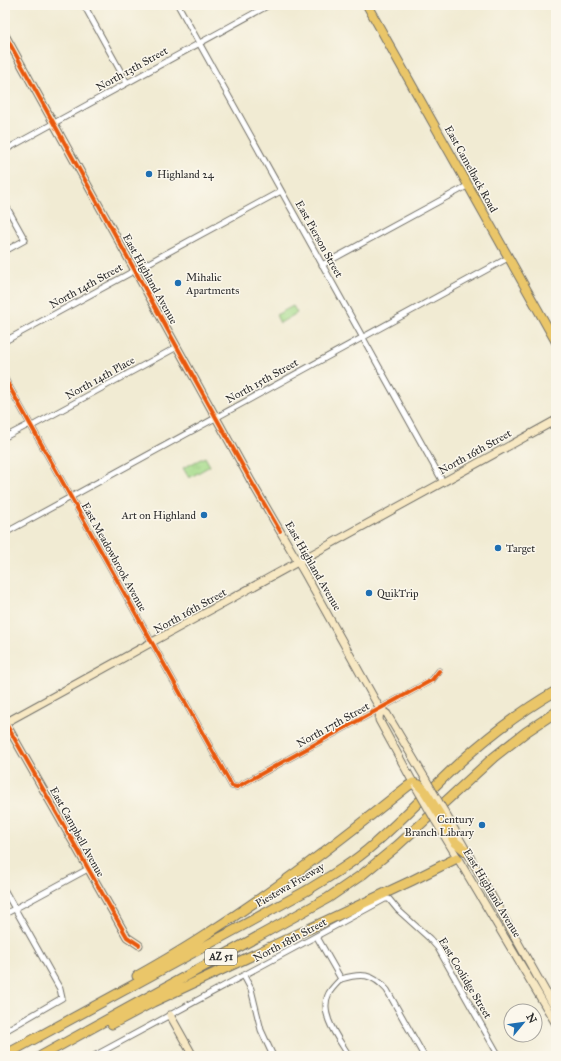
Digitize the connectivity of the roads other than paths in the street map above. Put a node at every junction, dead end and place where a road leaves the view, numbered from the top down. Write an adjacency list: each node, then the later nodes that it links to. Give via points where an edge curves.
1 (84, 5): 7 (street)
2 (178, 5): 6 (street, East Pierson Street)
3 (269, 5): 6 (street, North 13th Street)
4 (367, 5): 10 (main road, East Camelback Road)
5 (5, 35): 8 (main road, East Highland Avenue)
6 (199, 44): 7 (street, North 13th Street); 11 (street, East Pierson Street)
7 (127, 83): 8 (street, North 13th Street)
8 (54, 123): 9 (street, North 13th Street); 16 (main road, East Highland Avenue)
9 (5, 150)
10 (467, 186): 14 (main road, East Camelback Road); 15 (street)
11 (281, 191): 15 (street, East Pierson Street); 16 (street, North 14th Street)
12 (5, 204): 13 (street, via 25,240)
13 (5, 251)
14 (508, 258): 17 (street, North 15th Street); 19 (main road, East Camelback Road)
15 (322, 265): 17 (street, East Pierson Street)
16 (135, 270): 18 (street, North 14th Street); 20 (main road, East Highland Avenue)
17 (362, 337): 22 (street, North 15th Street); 26 (street, East Pierson Street)
18 (5, 341)
19 (556, 342)
20 (177, 347): 22 (main road, East Highland Avenue); 24 (street, North 14th Place)
21 (5, 379): 24 (street, East Meadowbrook Avenue)
22 (216, 417): 27 (street, North 15th Street); 29 (main road, East Highland Avenue)
23 (556, 420): 26 (main road, North 16th Street)
24 (31, 425): 25 (street, North 14th Place); 27 (street, East Meadowbrook Avenue)
25 (5, 437)
26 (442, 482): 29 (main road, North 16th Street)
27 (71, 498): 28 (street, North 15th Street); 30 (street, East Meadowbrook Avenue)
28 (5, 533)
29 (298, 562): 30 (main road, North 16th Street); 33 (main road, East Highland Avenue)
30 (152, 642): 35 (main road, North 16th Street); 37 (street, East Meadowbrook Avenue)
31 (439, 671): 33 (street, North 17th Street, via 432,680)
32 (556, 691): 53 (highway, Piestewa Freeway / AZ 51, via 530,706 490,736 393,828 341,869 306,891)
33 (380, 709): 36 (main road, East Highland Avenue, via 387,714); 36 (main road, East Highland Avenue, via 379,720); 37 (street, North 17th Street, via 237,787)
34 (556, 712): 55 (highway, AZ 51, via 494,757 377,864 345,887 308,910)
35 (5, 722): 41 (main road, East Campbell Avenue)
36 (418, 783): 38 (highway, bridge); 53 (highway, via 232,918 97,998)
37 (232, 786)
38 (440, 815): 39 (highway, via 455,842); 40 (main road, East Highland Avenue)
39 (467, 852): 40 (main road); 50 (main road, East Highland Avenue)
40 (457, 858): 50 (main road, East Highland Avenue); 55 (highway, via 110,1025)
41 (88, 869): 44 (street); 47 (main road, East Campbell Avenue, via 127,937)
42 (5, 891): 44 (street)
43 (389, 899): 46 (street, North 18th Street); 63 (street, East Coolidge Street, via 438,948)
44 (15, 909): 45 (street); 54 (street, via 60,989 62,998)
45 (5, 914)
46 (317, 937): 48 (street, North 18th Street); 49 (street)
47 (139, 945)
48 (244, 976): 51 (street, North 18th Street); 60 (street, via 251,989 261,1030)
49 (341, 979): 61 (street, via 328,995 326,1006 328,1019); 62 (street, via 364,975 380,982)
50 (552, 1007): 52 (main road, East Highland Avenue)
51 (170, 1016): 58 (street, North 18th Street); 59 (main road)
52 (556, 1024)
53 (53, 1028): 56 (highway, Piestewa Freeway / AZ 51)
54 (5, 1031)
55 (61, 1045): 57 (highway, AZ 51)
56 (5, 1055)
57 (42, 1056)
58 (94, 1056)
59 (193, 1056)
60 (273, 1056)
61 (349, 1056)
62 (424, 1056)
63 (499, 1056)

